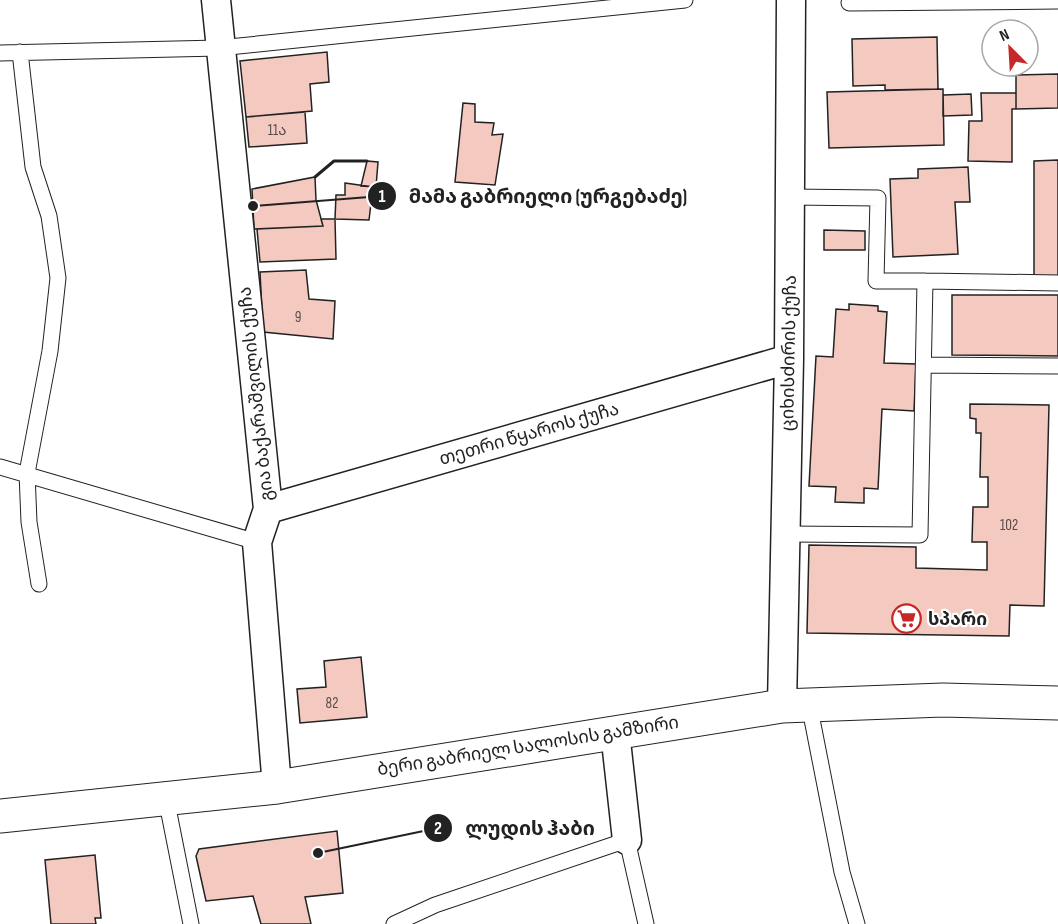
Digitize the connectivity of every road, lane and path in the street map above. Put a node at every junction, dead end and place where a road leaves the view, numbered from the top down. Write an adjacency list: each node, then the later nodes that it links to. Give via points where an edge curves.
1 (216, 0): 6 (street, გია ბაქარაშვილის ქუჩა)
2 (685, 0): 6 (lane)
3 (791, 0): 9 (street, ციხისძირის ქუჩა)
4 (1058, 1): 5 (lane)
5 (849, 3)
6 (219, 48): 7 (lane); 17 (street, გია ბაქარაშვილის ქუჩა)
7 (20, 52): 8 (lane); 16 (lane, via 33,167 49,216 58,278 50,351)
8 (0, 53)
9 (790, 197): 10 (lane, via 878,198 876,280); 12 (street, ციხისძირის ქუჩა)
10 (925, 282): 11 (lane); 13 (lane)
11 (1058, 283)
12 (789, 359): 17 (street, თეთრი წყაროს ქუჩა); 18 (street, ციხისძირის ქუჩა)
13 (924, 365): 14 (lane); 18 (lane, via 920,536)
14 (1058, 366)
15 (0, 467): 16 (lane)
16 (27, 473): 19 (lane); 20 (lane, via 29,522)
17 (268, 509): 19 (street, გია ბაქარაშვილის ქუჩა)
18 (786, 534): 22 (street, ციხისძირის ქუჩა)
19 (257, 542): 24 (street, გია ბაქარაშვილის ქუჩა)
20 (39, 584)
21 (1058, 703): 22 (main road, ბერი გაბრიელ სალოსის გამზირი, via 942,700)
22 (795, 705): 23 (main road, ბერი გაბრიელ სალოსის გამზირი); 31 (lane)
23 (615, 732): 24 (main road, ბერი გაბრიელ სალოსის გამზირი); 27 (street)
24 (277, 787): 25 (main road, ბერი გაბრიელ სალოსის გამზირი)
25 (166, 798): 26 (main road, ბერი გაბრიელ სალოსის გამზირი); 28 (lane)
26 (0, 816)
27 (627, 840): 29 (lane, via 435,905); 30 (lane)
28 (191, 924)
29 (394, 924)
30 (646, 924)
31 (857, 924)

